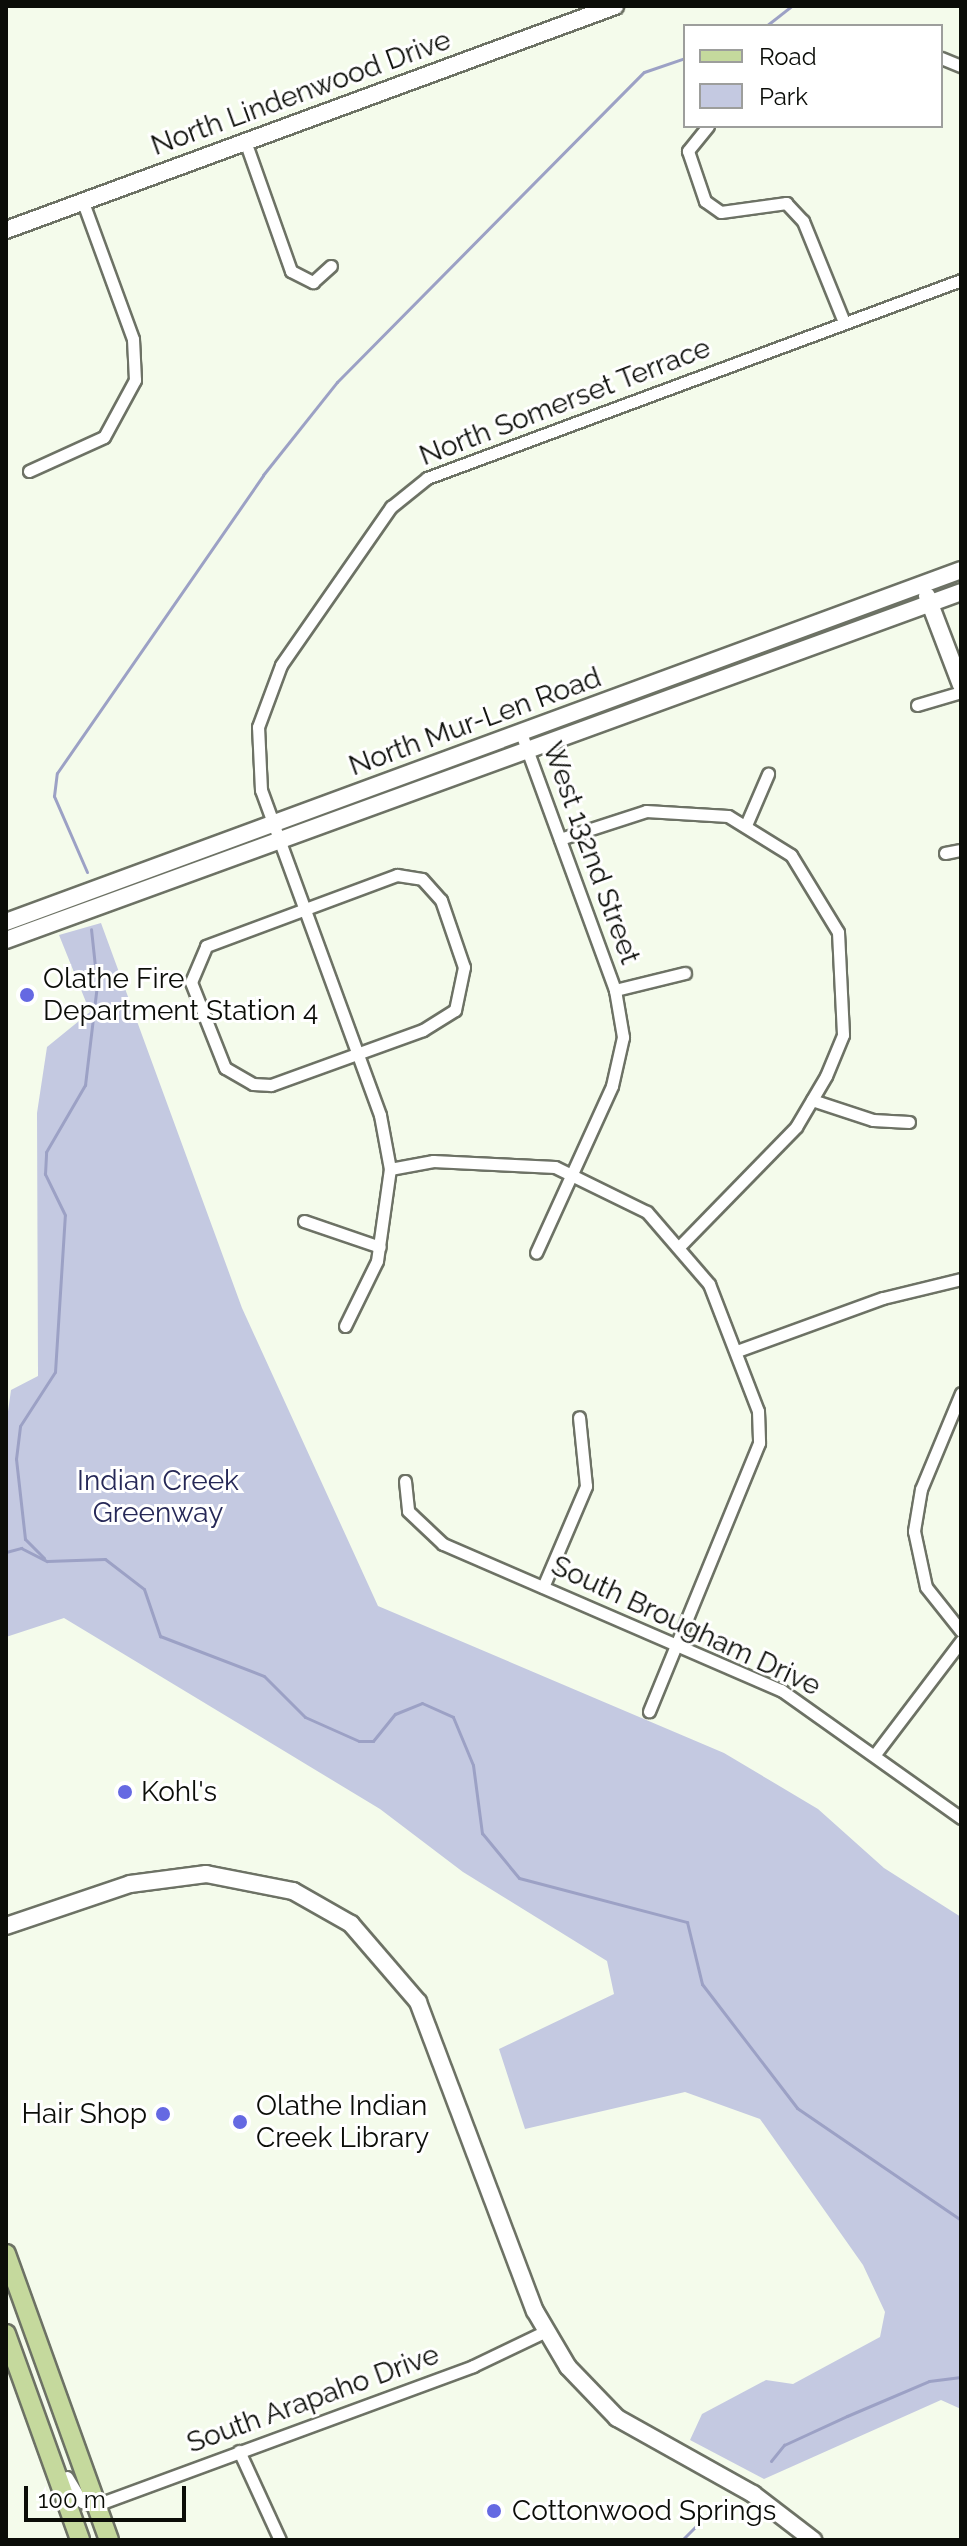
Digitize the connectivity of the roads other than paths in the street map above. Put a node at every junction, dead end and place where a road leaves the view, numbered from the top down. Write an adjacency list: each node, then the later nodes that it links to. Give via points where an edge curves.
1 (615, 6): 3 (street, North Lindenwood Drive)
2 (706, 128): 8 (street, via 688,151 705,201 721,212 786,203 803,221)
3 (245, 141): 4 (street, North Lindenwood Drive); 6 (street, via 291,271 301,282 313,282)
4 (83, 202): 5 (street, North Lindenwood Drive); 9 (street, via 130,327 135,380 104,437)
5 (6, 230)
6 (331, 266)
7 (961, 280): 8 (street, North Somerset Terrace)
8 (844, 322): 20 (street, North Somerset Terrace, via 441,471 402,496 267,694 257,760)
9 (29, 471)
10 (961, 570): 11 (street, North Mur-Len Road)
11 (923, 584): 13 (street); 17 (street, North Mur-Len Road)
12 (961, 592): 13 (street, North Mur-Len Road)
13 (930, 603): 14 (street); 17 (street, North Mur-Len Road)
14 (961, 685)
15 (961, 692): 16 (street)
16 (917, 705)
17 (524, 741): 20 (street, North Mur-Len Road); 21 (street, West 132nd Street)
18 (768, 774): 19 (street)
19 (746, 825): 21 (street, via 714,812 661,809); 30 (street, via 803,869 842,949 843,1035)
20 (276, 832): 24 (street, North Somerset Terrace); 25 (street, North Mur-Len Road); 26 (street, North Mur-Len Road)
21 (560, 839): 28 (street, West 132nd Street)
22 (961, 850): 23 (street)
23 (945, 853)
24 (304, 908): 29 (street, North Somerset Terrace); 29 (street, via 397,875 422,879 441,900 464,967 464,995 441,1022); 29 (street, via 223,937 195,958 191,982 225,1068 253,1084 271,1085)
25 (6, 922)
26 (6, 940)
27 (685, 973): 28 (street, West 132nd Street)
28 (615, 990): 33 (street, West 132nd Street, via 623,1047)
29 (357, 1054): 32 (street, North Somerset Terrace)
30 (812, 1100): 31 (street, via 873,1120); 35 (street, via 752,1178)
31 (909, 1122)
32 (390, 1169): 33 (street, via 512,1161); 36 (street)
33 (573, 1174): 35 (street, via 647,1212); 37 (street, West 132nd Street)
34 (304, 1221): 36 (street)
35 (680, 1246): 40 (street, via 709,1284)
36 (380, 1247): 39 (street)
37 (536, 1253)
38 (961, 1279): 40 (street)
39 (345, 1326)
40 (737, 1351): 47 (street, via 758,1411 757,1456)
41 (961, 1393): 45 (street, via 921,1489 914,1531 926,1587)
42 (579, 1417): 44 (street, via 586,1486)
43 (405, 1481): 44 (street, South Brougham Drive, via 408,1511 432,1536)
44 (543, 1587): 47 (street, South Brougham Drive)
45 (961, 1631)
46 (961, 1641): 49 (street)
47 (678, 1644): 48 (street); 49 (street, South Brougham Drive, via 781,1690)
48 (649, 1711)
49 (876, 1753): 50 (street, South Brougham Drive)
50 (961, 1818)
51 (6, 1926): 53 (street, via 181,1875 245,1878 318,1903 371,1941 418,2002)
52 (6, 2254): 57 (main road)
53 (544, 2332): 56 (street, South Arapaho Drive, via 473,2366); 61 (street, via 617,2418 753,2494)
54 (6, 2334): 55 (main road)
55 (25, 2387): 57 (street, via 42,2409 72,2492); 58 (main road)
56 (239, 2451): 57 (street, South Arapaho Drive); 60 (street)
57 (96, 2505): 59 (main road)
58 (80, 2540)
59 (109, 2540)
60 (280, 2540)
61 (813, 2540)

